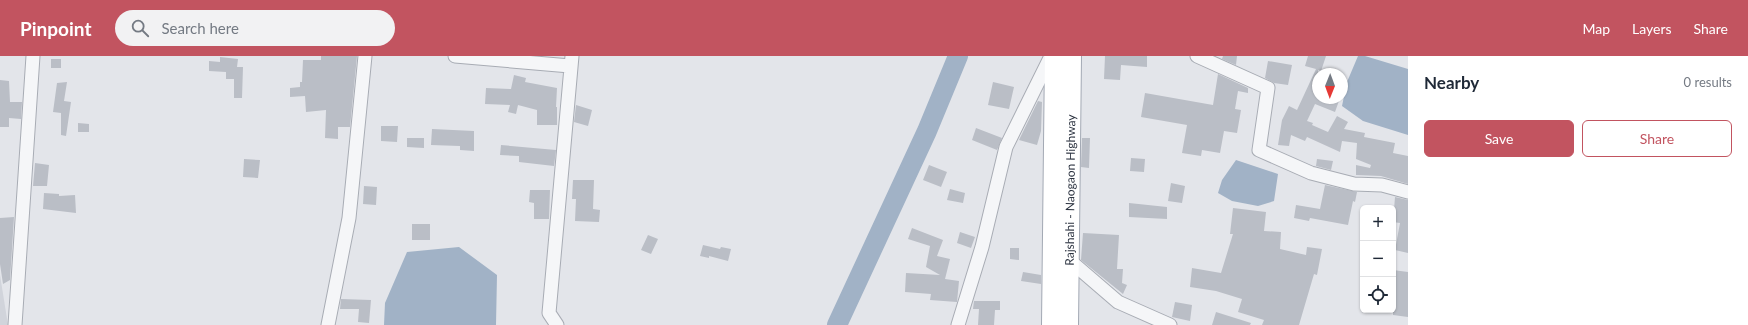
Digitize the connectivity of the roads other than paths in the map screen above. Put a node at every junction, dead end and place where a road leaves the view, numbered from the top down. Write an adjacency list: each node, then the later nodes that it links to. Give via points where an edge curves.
1 (33, 56): 12 (street)
2 (455, 56): 8 (street)
3 (1052, 56): 15 (street, via 1006,147 982,247)
4 (1055, 56): 9 (main road, Rajshahi - Naogaon Highway)
5 (1071, 56): 9 (main road, Rajshahi - Naogaon Highway)
6 (1197, 56): 10 (street, via 1268,88 1259,150 1310,173 1354,184 1382,185)
7 (369, 57): 13 (street, via 349,218)
8 (571, 61): 14 (street, via 549,313)
9 (1063, 89): 11 (main road, Rajshahi - Naogaon Highway); 16 (main road, Rajshahi - Naogaon Highway)
10 (1408, 192)
11 (1068, 259): 17 (main road, Rajshahi - Naogaon Highway); 18 (street, via 1118,302)
12 (15, 325)
13 (328, 325)
14 (557, 325)
15 (958, 325)
16 (1052, 325)
17 (1068, 325)
18 (1170, 325)

